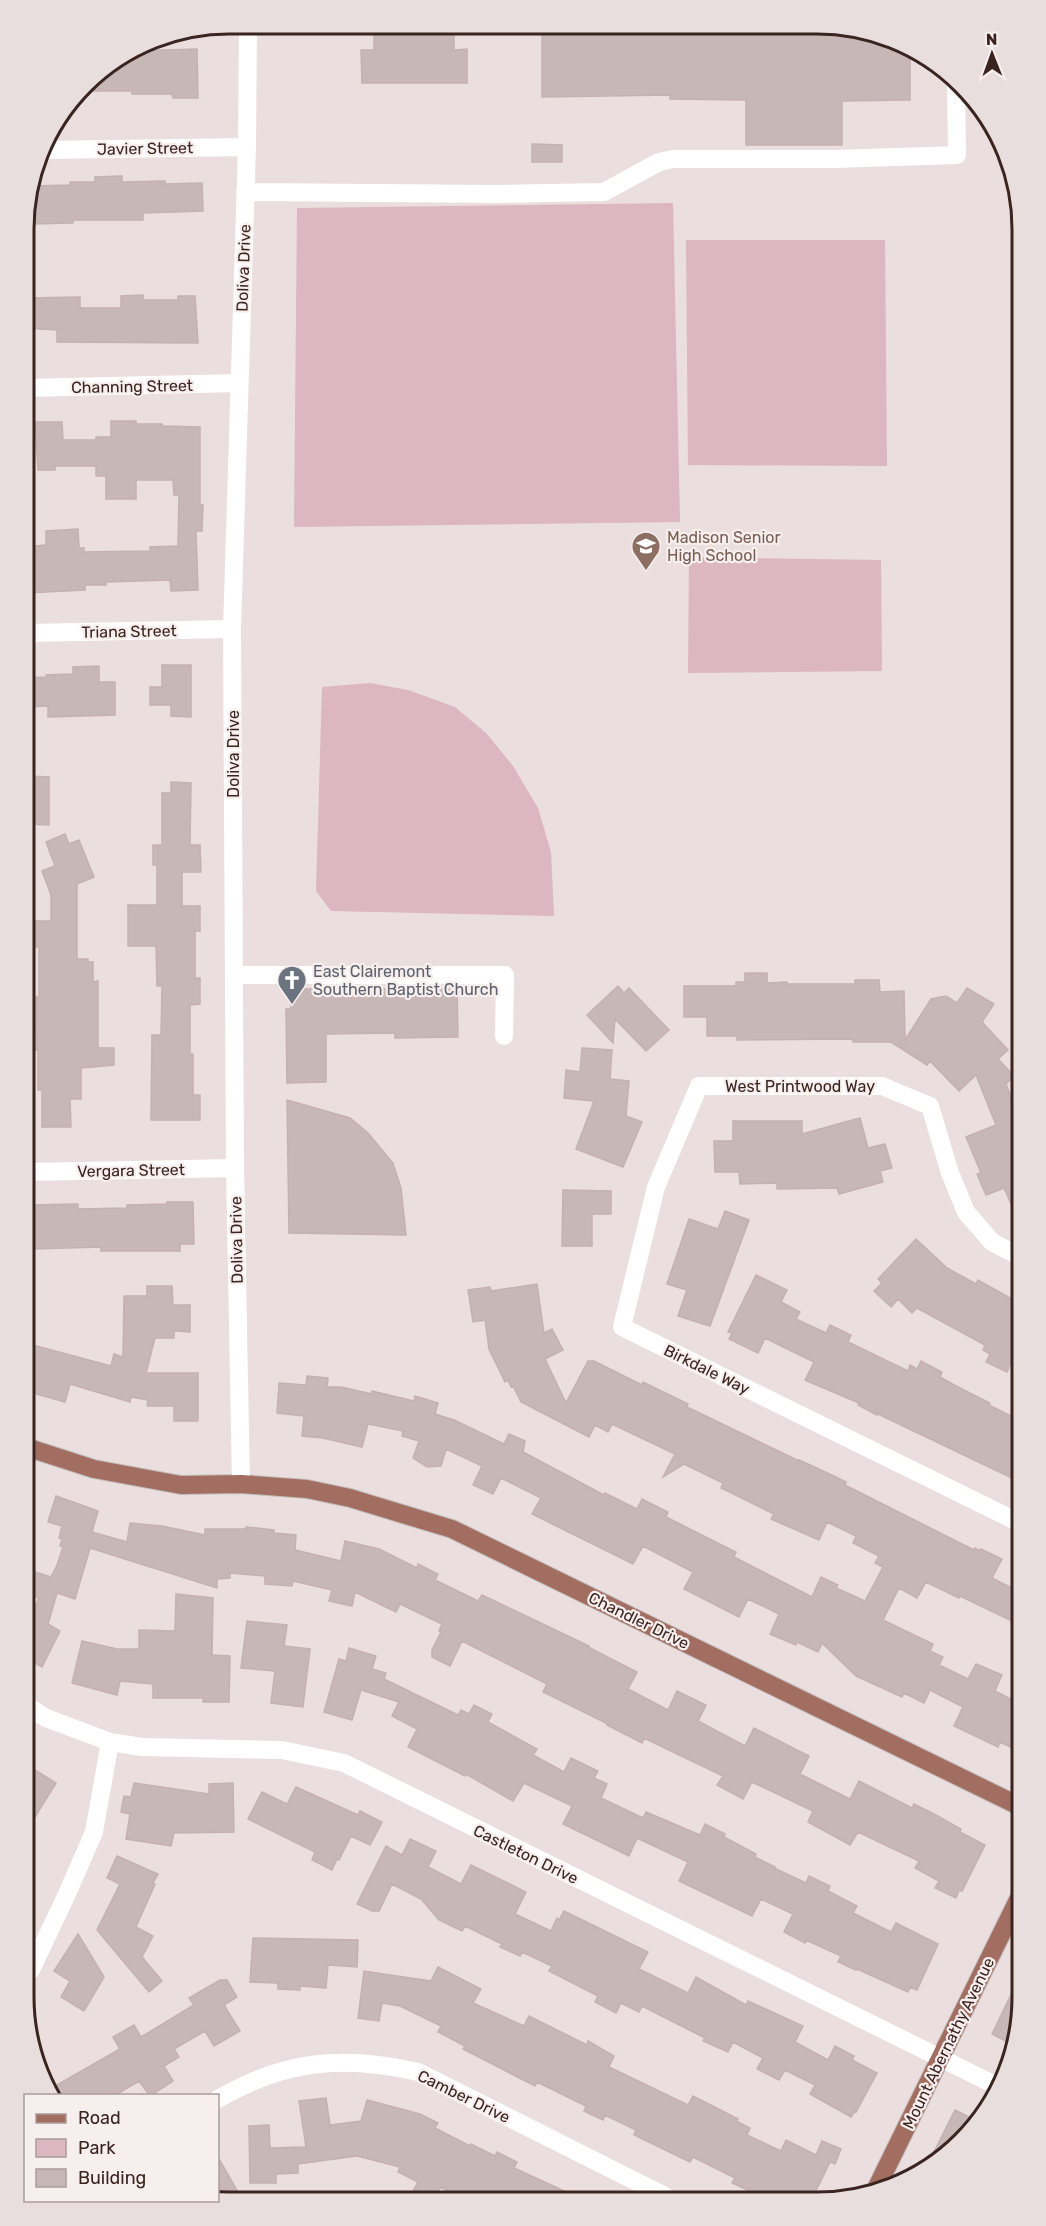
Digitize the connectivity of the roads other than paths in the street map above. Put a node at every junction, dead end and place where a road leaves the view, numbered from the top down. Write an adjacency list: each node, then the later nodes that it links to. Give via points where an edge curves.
1 (248, 35): 3 (street, Doliva Drive)
2 (956, 94): 5 (street, via 957,155 673,159 659,162 604,192)
3 (247, 147): 4 (street, Javier Street); 5 (street, Doliva Drive)
4 (52, 150)
5 (245, 192): 6 (street, Doliva Drive)
6 (238, 383): 7 (street, Channing Street); 8 (street, Doliva Drive)
7 (35, 388)
8 (232, 629): 9 (street, Triana Street); 10 (street, Doliva Drive)
9 (35, 633)
10 (234, 975): 11 (street, via 505,975); 13 (street, Doliva Drive)
11 (504, 1036)
12 (699, 1086): 15 (street, West Printwood Way, via 882,1086 930,1106 966,1212 992,1242); 18 (street, Birkdale Way, via 656,1187 622,1327)
13 (235, 1168): 14 (street, Vergara Street); 17 (street, Doliva Drive)
14 (34, 1172)
15 (1011, 1252)
16 (34, 1451): 17 (main road, Chandler Drive, via 94,1469 181,1485)
17 (241, 1484): 21 (main road, Chandler Drive, via 307,1489 350,1498 452,1529)
18 (1011, 1519)
19 (34, 1711): 20 (street, Castleton Drive)
20 (110, 1742): 23 (street, via 94,1832); 24 (street, Castleton Drive, via 142,1747 282,1750 344,1763)
21 (1011, 1802)
22 (1011, 1914): 24 (main road, Mount Abernathy Avenue)
23 (34, 1964)
24 (940, 2059): 25 (street, Castleton Drive); 27 (main road, Mount Abernathy Avenue)
25 (991, 2083)
26 (219, 2098): 28 (street, Camber Drive, via 246,2083 302,2066 351,2063 418,2072)
27 (880, 2181)
28 (657, 2192)

